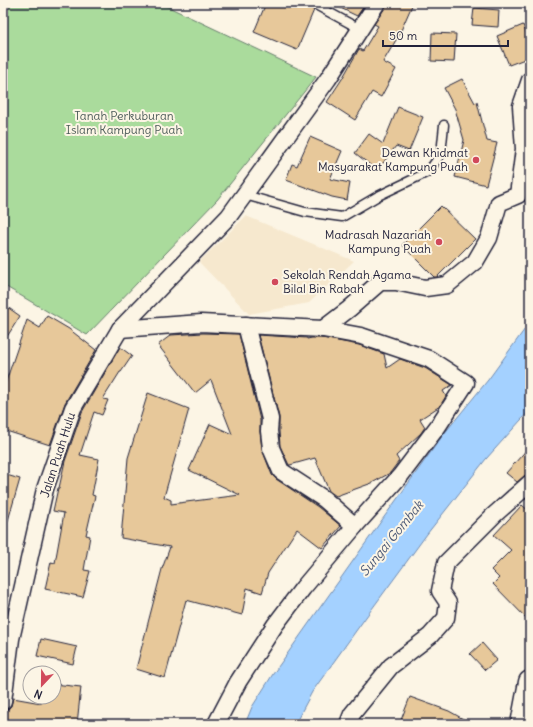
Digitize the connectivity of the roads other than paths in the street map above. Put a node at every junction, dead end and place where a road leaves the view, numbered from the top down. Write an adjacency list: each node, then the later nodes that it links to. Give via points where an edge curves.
1 (312, 3): 3 (lane)
2 (377, 3): 3 (street, Jalan Puah Hulu)
3 (360, 29): 6 (street, Jalan Puah Hulu, via 328,79)
4 (530, 80): 9 (street, via 520,106 524,149 518,195 499,203 489,238 475,262 447,285 424,288 396,282 380,282)
5 (444, 125): 6 (lane, via 441,154 428,172 342,217 306,212)
6 (245, 196): 8 (street, Jalan Puah Hulu, via 229,216)
7 (246, 325): 8 (street, via 201,323); 9 (street); 11 (street, via 270,419 271,448 281,470 324,499)
8 (120, 329): 12 (street, Jalan Puah Hulu, via 70,414 45,489)
9 (323, 329): 11 (street, via 361,336 429,359 466,384 401,475)
10 (530, 483): 16 (street, via 446,563 440,591 448,603 446,618 430,636 391,666 352,714)
11 (355, 526): 15 (street, via 275,626 238,682)
12 (7, 638): 14 (street, Jalan Puah Hulu)
13 (530, 682): 17 (highway)
14 (3, 701)
15 (216, 724)
16 (348, 724)
17 (522, 724)

